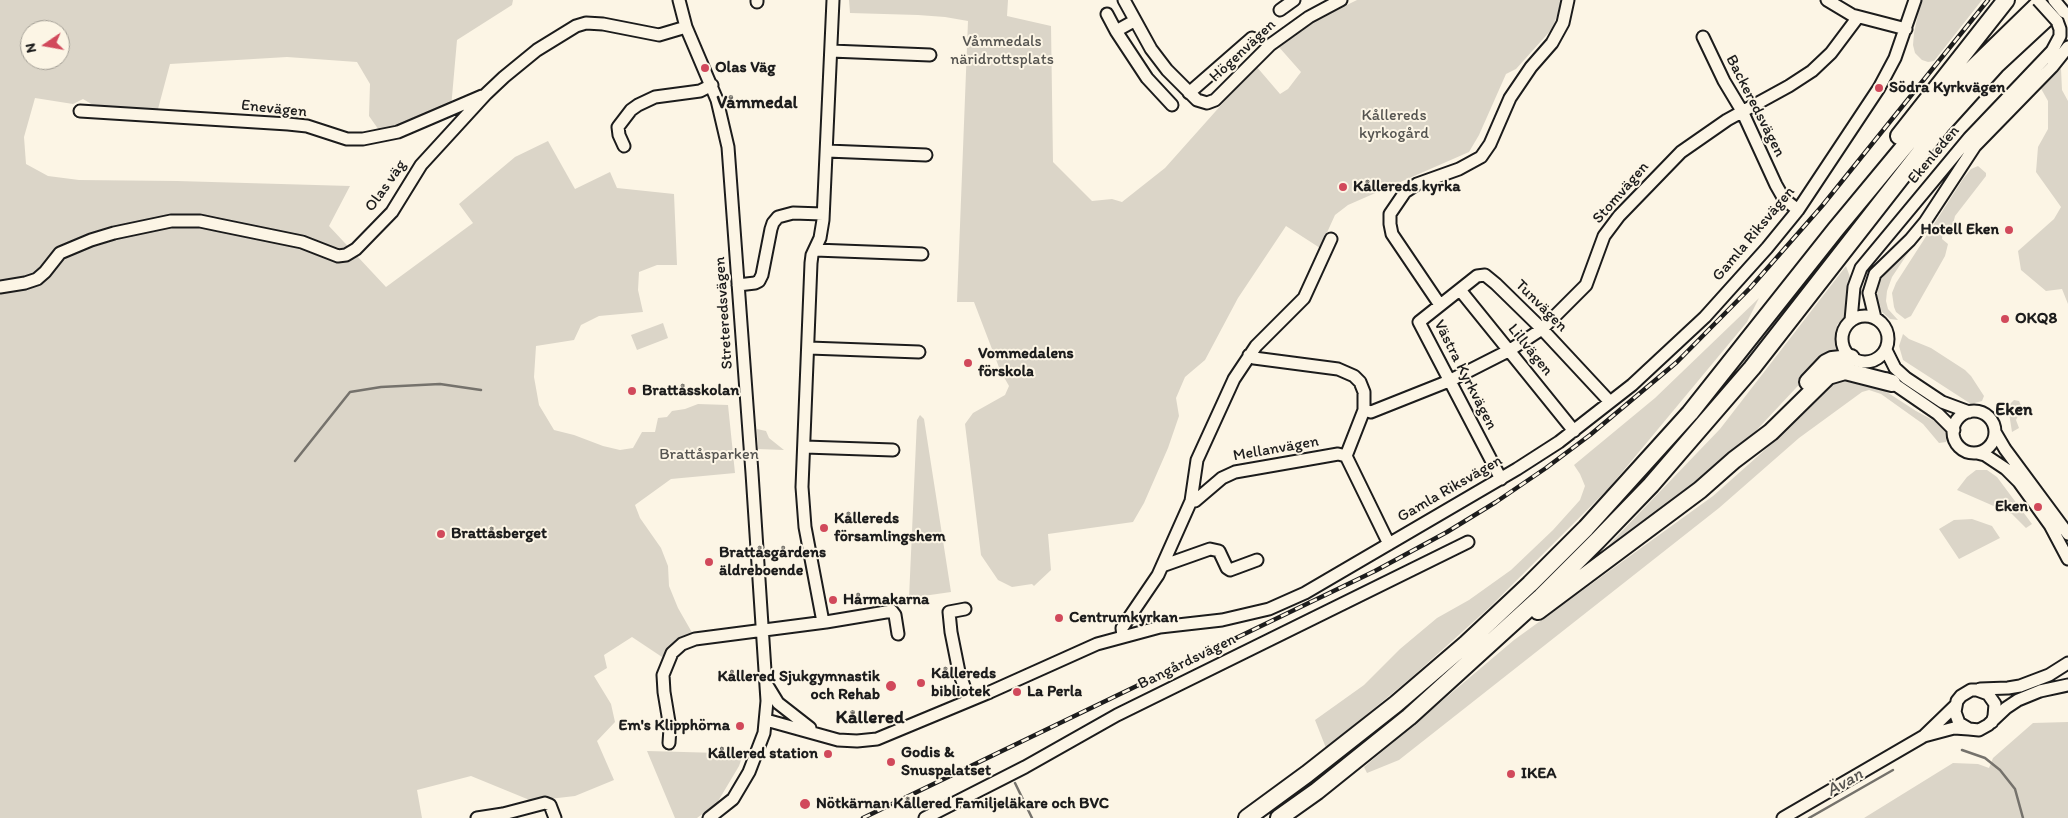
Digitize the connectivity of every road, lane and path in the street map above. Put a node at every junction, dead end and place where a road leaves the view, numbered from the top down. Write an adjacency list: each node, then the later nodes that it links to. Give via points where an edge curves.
1 (679, 0): 18 (street, Streteredsvägen)
2 (833, 0): 24 (street)
3 (1124, 0): 17 (street, Högenvägen)
4 (1294, 0): 13 (street)
5 (1341, 0): 27 (street, Högenvägen, via 1309,17 1270,45 1215,100 1207,103)
6 (1568, 0): 44 (street, Västra Kyrkvägen, via 1563,23 1552,43 1531,66 1510,98 1490,144 1481,156 1468,165 1417,184 1405,192 1390,214 1391,231)
7 (1827, 0): 16 (street)
8 (1915, 0): 19 (street, Gamla Riksvägen)
9 (2006, 0): 37 (highway, via 1883,156)
10 (2038, 0): 14 (street, bridge)
11 (2043, 0): 37 (highway, via 1942,100)
12 (2054, 0): 14 (street, bridge)
13 (1280, 10)
14 (2064, 13): 46 (street, Ekenleden, via 2060,36 2052,51 1969,138 1861,268 1854,288); 80 (highway, via 1996,64 1941,126 1752,368 1651,485)
15 (1107, 14): 20 (street)
16 (1858, 17): 19 (street); 31 (street, Stomvägen, via 1831,53 1812,71)
17 (1134, 21): 20 (street); 27 (street, Högenvägen, via 1151,50)
18 (686, 27): 26 (street, Streteredsvägen); 28 (street, Olas väg, via 659,34 594,22 576,26 537,50)
19 (1906, 29): 35 (street, Gamla Riksvägen, via 1880,88)
20 (1116, 31): 29 (street, via 1147,78)
21 (1703, 37): 31 (street, Backeredsvägen)
22 (1252, 38): 27 (street)
23 (2067, 45): 45 (street, Ekenleden, via 2052,67 1975,146 1925,222 1875,274 1869,294)
24 (831, 51): 25 (street); 33 (street)
25 (930, 55)
26 (712, 86): 32 (street, via 700,91 655,97 638,105 618,126); 41 (street, Streteredsvägen, via 728,147)
27 (1189, 93)
28 (486, 94): 30 (street, Enevägen, via 398,132 363,139 288,124); 42 (street, Olas väg, via 421,165 392,212 346,255 338,256 302,242 210,223 171,221 91,240 60,253 37,279)
29 (1172, 105)
30 (80, 111)
31 (1742, 111): 35 (street, Backeredsvägen, via 1776,186 1784,199); 47 (street, Stomvägen, via 1681,152 1642,191 1604,236 1586,285)
32 (624, 146)
33 (827, 151): 34 (street); 36 (street)
34 (926, 155)
35 (1798, 210): 56 (street, Gamla Riksvägen, via 1705,317)
36 (823, 214): 39 (street); 41 (street, via 793,213 778,217 771,229 762,275 754,283)
37 (1836, 229): 97 (highway, via 1690,413 1586,528 1466,644 1396,704)
38 (1330, 239): 52 (street, via 1304,298)
39 (815, 250): 40 (street); 48 (street, via 811,263)
40 (922, 254)
41 (738, 285): 77 (street, Streteredsvägen)
42 (0, 287)
43 (1460, 290): 44 (street, Tunvägen); 47 (street, Tunvägen, via 1477,276 1485,275); 49 (street, Lillvägen)
44 (1440, 305): 54 (street, Västra Kyrkvägen, via 1419,322)
45 (1875, 318): 46 (street, via 1862,316); 50 (street, Ekenleden, via 1886,330)
46 (1851, 320): 53 (street, Ekenleden, via 1843,331 1841,342)
47 (1542, 329): 49 (street, Stomvägen); 56 (street, Tunvägen)
48 (809, 348): 51 (street); 62 (street)
49 (1510, 350): 54 (street, Stomvägen); 60 (street, Lillvägen)
50 (1886, 350): 53 (street, via 1875,360); 58 (street, Ekenleden, via 1895,368 1906,378 1942,402)
51 (919, 352)
52 (1250, 355): 57 (street, via 1327,367 1354,376 1364,392); 68 (street, via 1234,379 1197,460)
53 (1858, 360): 55 (street); 66 (highway, via 1832,360 1820,368)
54 (1449, 381): 57 (street, Stomvägen, via 1371,412); 67 (street, Västra Kyrkvägen)
55 (1892, 383): 59 (street, via 1938,414); 66 (highway, via 1845,371 1828,376 1771,432)
56 (1610, 402): 60 (street, Gamla Riksvägen)
57 (1364, 410): 65 (street)
58 (1969, 412): 59 (street, via 1960,418); 61 (street, via 1989,417)
59 (1954, 430): 64 (street, via 1961,447 1968,452)
60 (1574, 431): 67 (street, Gamla Riksvägen)
61 (1995, 432): 64 (street, via 1990,445); 69 (street)
62 (805, 447): 63 (street); 76 (street, via 802,505)
63 (892, 450)
64 (1977, 452): 72 (street, via 2006,469 2019,482 2050,525)
65 (1346, 456): 68 (street, Mellanvägen, via 1338,454 1235,472); 71 (street)
66 (1738, 457): 80 (highway, via 1700,490)
67 (1501, 479): 71 (street, Gamla Riksvägen)
68 (1191, 501): 74 (street)
69 (2068, 534)
70 (1468, 542): 96 (street, Bangårdsvägen, via 1116,715 1025,767)
71 (1389, 544): 79 (street, Gamla Riksvägen, via 1305,593 1269,608)
72 (2068, 559)
73 (1257, 560): 74 (street, via 1230,570 1219,550 1210,550)
74 (1162, 566): 79 (street, via 1122,628)
75 (965, 609): 85 (street, via 948,612 959,672)
76 (823, 622): 77 (street); 78 (street, via 892,611)
77 (764, 630): 82 (street, Streteredsvägen); 92 (street, via 695,639 672,653 663,675)
78 (898, 634)
79 (1123, 636): 85 (street, Gamla Riksvägen, via 1090,647)
80 (1476, 657): 98 (highway, via 1409,717)
81 (2068, 663): 84 (street, via 2049,675 2020,686)
82 (766, 684): 87 (street, Streteredsvägen); 90 (street, Gamla Riksvägen, via 778,703)
83 (2068, 684): 88 (street, via 2018,700)
84 (1977, 690): 86 (street, via 1965,692); 88 (street, via 1988,694 1995,704)
85 (969, 700): 90 (street, Gamla Riksvägen, via 877,739 849,741)
86 (1955, 706): 89 (street, via 1956,718); 91 (street)
87 (766, 720): 90 (street, Gamla Riksvägen); 95 (street, via 758,753 741,786 728,803)
88 (1992, 722): 89 (street, via 1984,728)
89 (1969, 729): 91 (street, via 1954,728)
90 (817, 734)
91 (1924, 736): 99 (street)
92 (670, 743)
93 (477, 818): 94 (street, via 545,803 550,805)
94 (555, 818)
95 (709, 818)
96 (925, 818)
97 (1247, 818)
98 (1279, 818)
99 (1783, 818)

